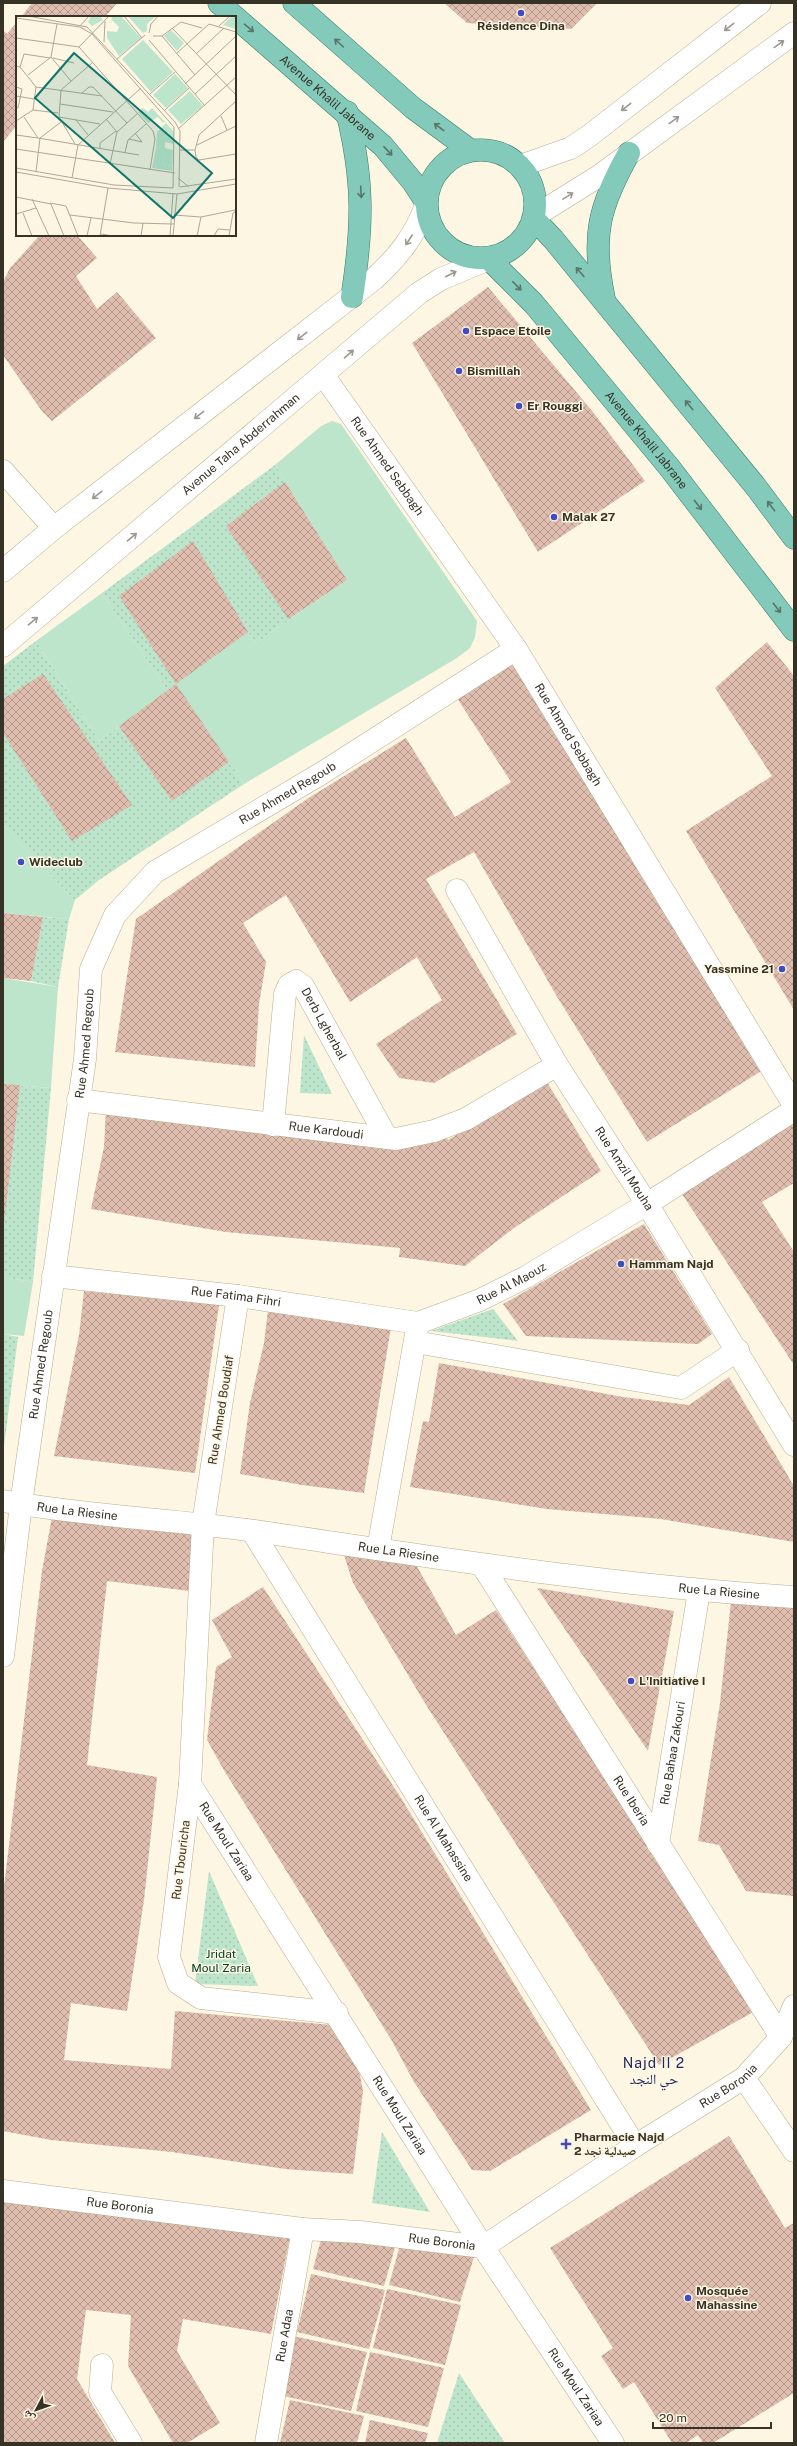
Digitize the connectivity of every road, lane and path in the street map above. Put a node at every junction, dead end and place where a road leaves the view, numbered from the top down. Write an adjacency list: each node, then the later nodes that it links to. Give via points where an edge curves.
1 (219, 3): 4 (main road, Avenue Khalil Jabrane, one-way to 4)
2 (294, 3): 8 (main road, one-way to 2, via 398,95)
3 (757, 4): 10 (street, one-way to 10, via 589,136 571,148)
4 (234, 16)
5 (236, 18): 7 (main road, Avenue Khalil Jabrane, one-way to 7)
6 (794, 33): 9 (street, one-way to 6)
7 (346, 112): 11 (main road, Avenue Khalil Jabrane, one-way to 11, via 399,163); 14 (main road, one-way to 14, via 358,166 362,215)
8 (470, 150): 10 (main road, via 488,150 506,155); 11 (main road, via 453,157 439,169 430,184)
9 (630, 153): 12 (street, one-way to 9); 15 (main road, via 613,182 599,222 598,271)
10 (520, 166): 12 (main road, via 531,180 536,198)
11 (426, 204): 13 (main road, via 432,228 446,246 466,257); 14 (street, one-way to 14, via 420,223 400,254)
12 (534, 218): 13 (main road, via 527,234 518,245 505,254); 15 (main road, one-way to 12)
13 (489, 258): 16 (street, Avenue Taha Abderrahman, one-way to 13, via 419,293 441,279); 21 (main road, Avenue Khalil Jabrane, one-way to 21, via 534,304 669,467)
14 (352, 297): 18 (street, one-way to 18)
15 (605, 303): 19 (main road, one-way to 15, via 756,487)
16 (324, 376): 22 (street, Avenue Taha Abderrahman, one-way to 16); 23 (street, Rue Ahmed Sebbagh)
17 (3, 471): 18 (street)
18 (54, 528): 20 (street)
19 (794, 538)
20 (3, 570)
21 (794, 630)
22 (3, 646)
23 (516, 649): 26 (street, Rue Ahmed Regoub, via 322,772 155,872 115,915 91,969 85,1059); 27 (street, Rue Ahmed Sebbagh)
24 (457, 890): 25 (street, Rue Amzil Mouha)
25 (557, 1065): 30 (street, Rue Kardoudi, via 466,1119 434,1131 396,1139); 31 (street, Rue Amzil Mouha)
26 (78, 1100): 29 (street, Rue Kardoudi); 32 (street, Rue Ahmed Regoub)
27 (794, 1105)
28 (794, 1110): 31 (street, Rue Al Maouz)
29 (273, 1125): 30 (street, Rue Kardoudi); 30 (street, Derb Lgherbal, via 285,994 289,985 296,981 303,986)
30 (387, 1138)
31 (647, 1204): 34 (street, Rue Al Maouz, via 526,1277); 35 (street, Rue Amzil Mouha)
32 (53, 1276): 33 (street, Rue Fatima Fihri); 37 (street, Rue Ahmed Regoub)
33 (238, 1296): 34 (street, Rue Fatima Fihri); 38 (street, Rue Ahmed Boudiaf)
34 (417, 1332): 35 (street, Rue Fatima Fihri, via 681,1388); 40 (street)
35 (738, 1350): 36 (street, Rue Amzil Mouha)
36 (794, 1445)
37 (12, 1503): 38 (street, Rue La Riesine); 44 (street, Rue Ahmed Regoub)
38 (203, 1524): 39 (street, Rue La Riesine); 45 (street, Rue Tbouricha)
39 (252, 1531): 40 (street, Rue La Riesine); 51 (street, Rue Al Mahassine)
40 (378, 1549): 41 (street, Rue La Riesine)
41 (482, 1565): 42 (street, Rue La Riesine); 46 (street, Rue Iberia)
42 (699, 1591): 43 (street, Rue La Riesine); 46 (street, Rue Bahaa Zakouri)
43 (794, 1597)
44 (3, 1656)
45 (190, 1784): 48 (street, Rue Moul Zariaa); 48 (street, Rue Tbouricha, via 170,1957 178,1983 201,1998)
46 (658, 1844): 49 (street, Rue Iberia)
47 (794, 2006): 49 (street, Rue Boronia)
48 (337, 2013): 55 (street, Rue Moul Zariaa)
49 (781, 2037): 50 (street, Rue Boronia)
50 (744, 2078): 51 (street, Rue Boronia); 52 (street)
51 (634, 2146): 55 (street, Rue Boronia)
52 (794, 2151)
53 (3, 2191): 54 (street, Rue Boronia)
54 (303, 2229): 55 (street, Rue Boronia, via 360,2232); 58 (street, Rue Adaa)
55 (483, 2247): 59 (street, Rue Moul Zariaa)
56 (102, 2365): 57 (street, via 100,2392)
57 (131, 2443)
58 (266, 2443)
59 (613, 2443)

